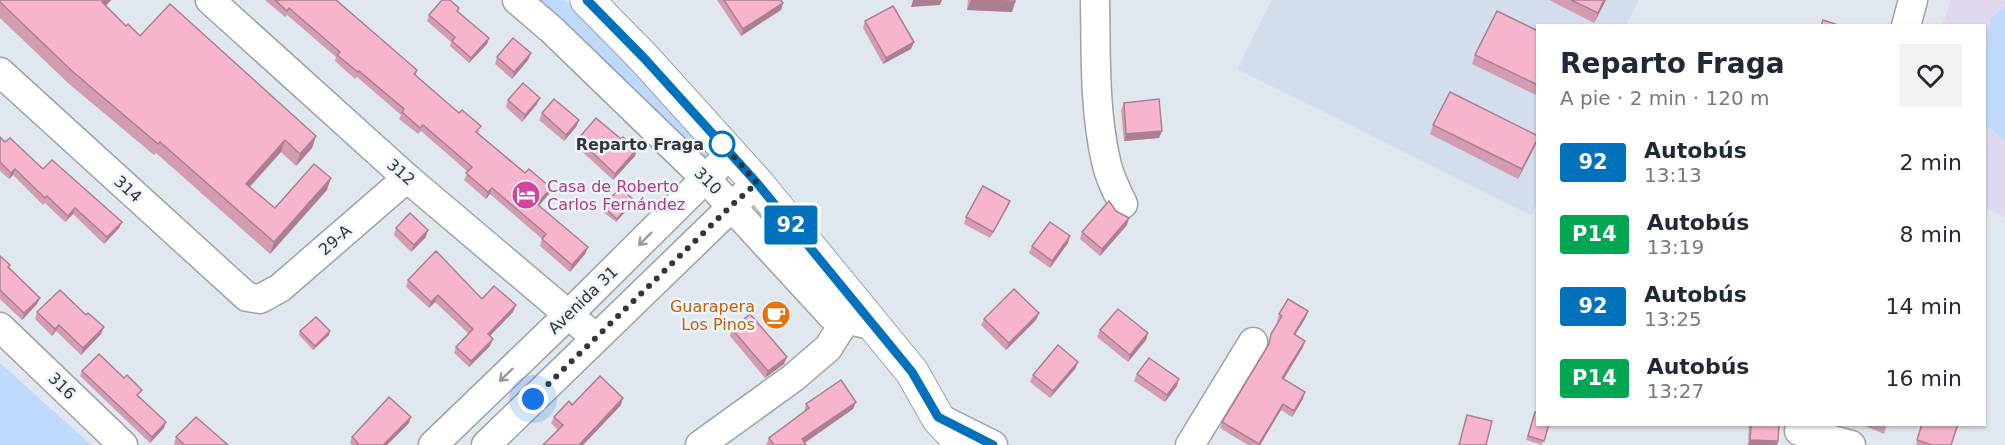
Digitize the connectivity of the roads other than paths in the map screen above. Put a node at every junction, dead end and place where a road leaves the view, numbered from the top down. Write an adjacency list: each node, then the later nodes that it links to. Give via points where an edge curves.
1 (210, 0): 9 (street, 312)
2 (517, 0): 10 (street, 310)
3 (587, 0): 8 (main road)
4 (1095, 0): 12 (street, via 1100,117 1106,160)
5 (1913, 0): 6 (street)
6 (1907, 24)
7 (0, 72): 14 (street, 314, via 247,297)
8 (732, 153): 10 (street, Avenida 31); 11 (main road)
9 (407, 178): 14 (street, 29-A, via 280,288); 15 (street, 312)
10 (706, 179): 13 (street, 310); 15 (street, Avenida 31, one-way to 15)
11 (757, 183): 13 (street); 16 (main road)
12 (1123, 204)
13 (732, 205): 16 (street, 310, via 832,316); 18 (street)
14 (260, 299)
15 (569, 314): 18 (street, 312); 23 (street, Avenida 31, one-way to 23)
16 (858, 322): 20 (main road, via 912,372); 25 (street, via 840,330 828,348 793,378)
17 (0, 327): 22 (street, 316)
18 (596, 338): 24 (street)
19 (1253, 342): 28 (street)
20 (938, 417): 26 (main road); 27 (street)
21 (1799, 433): 29 (street)
22 (123, 445)
23 (433, 445)
24 (486, 445)
25 (700, 445)
26 (963, 445)
27 (993, 445)
28 (1190, 445)
29 (1851, 445)

